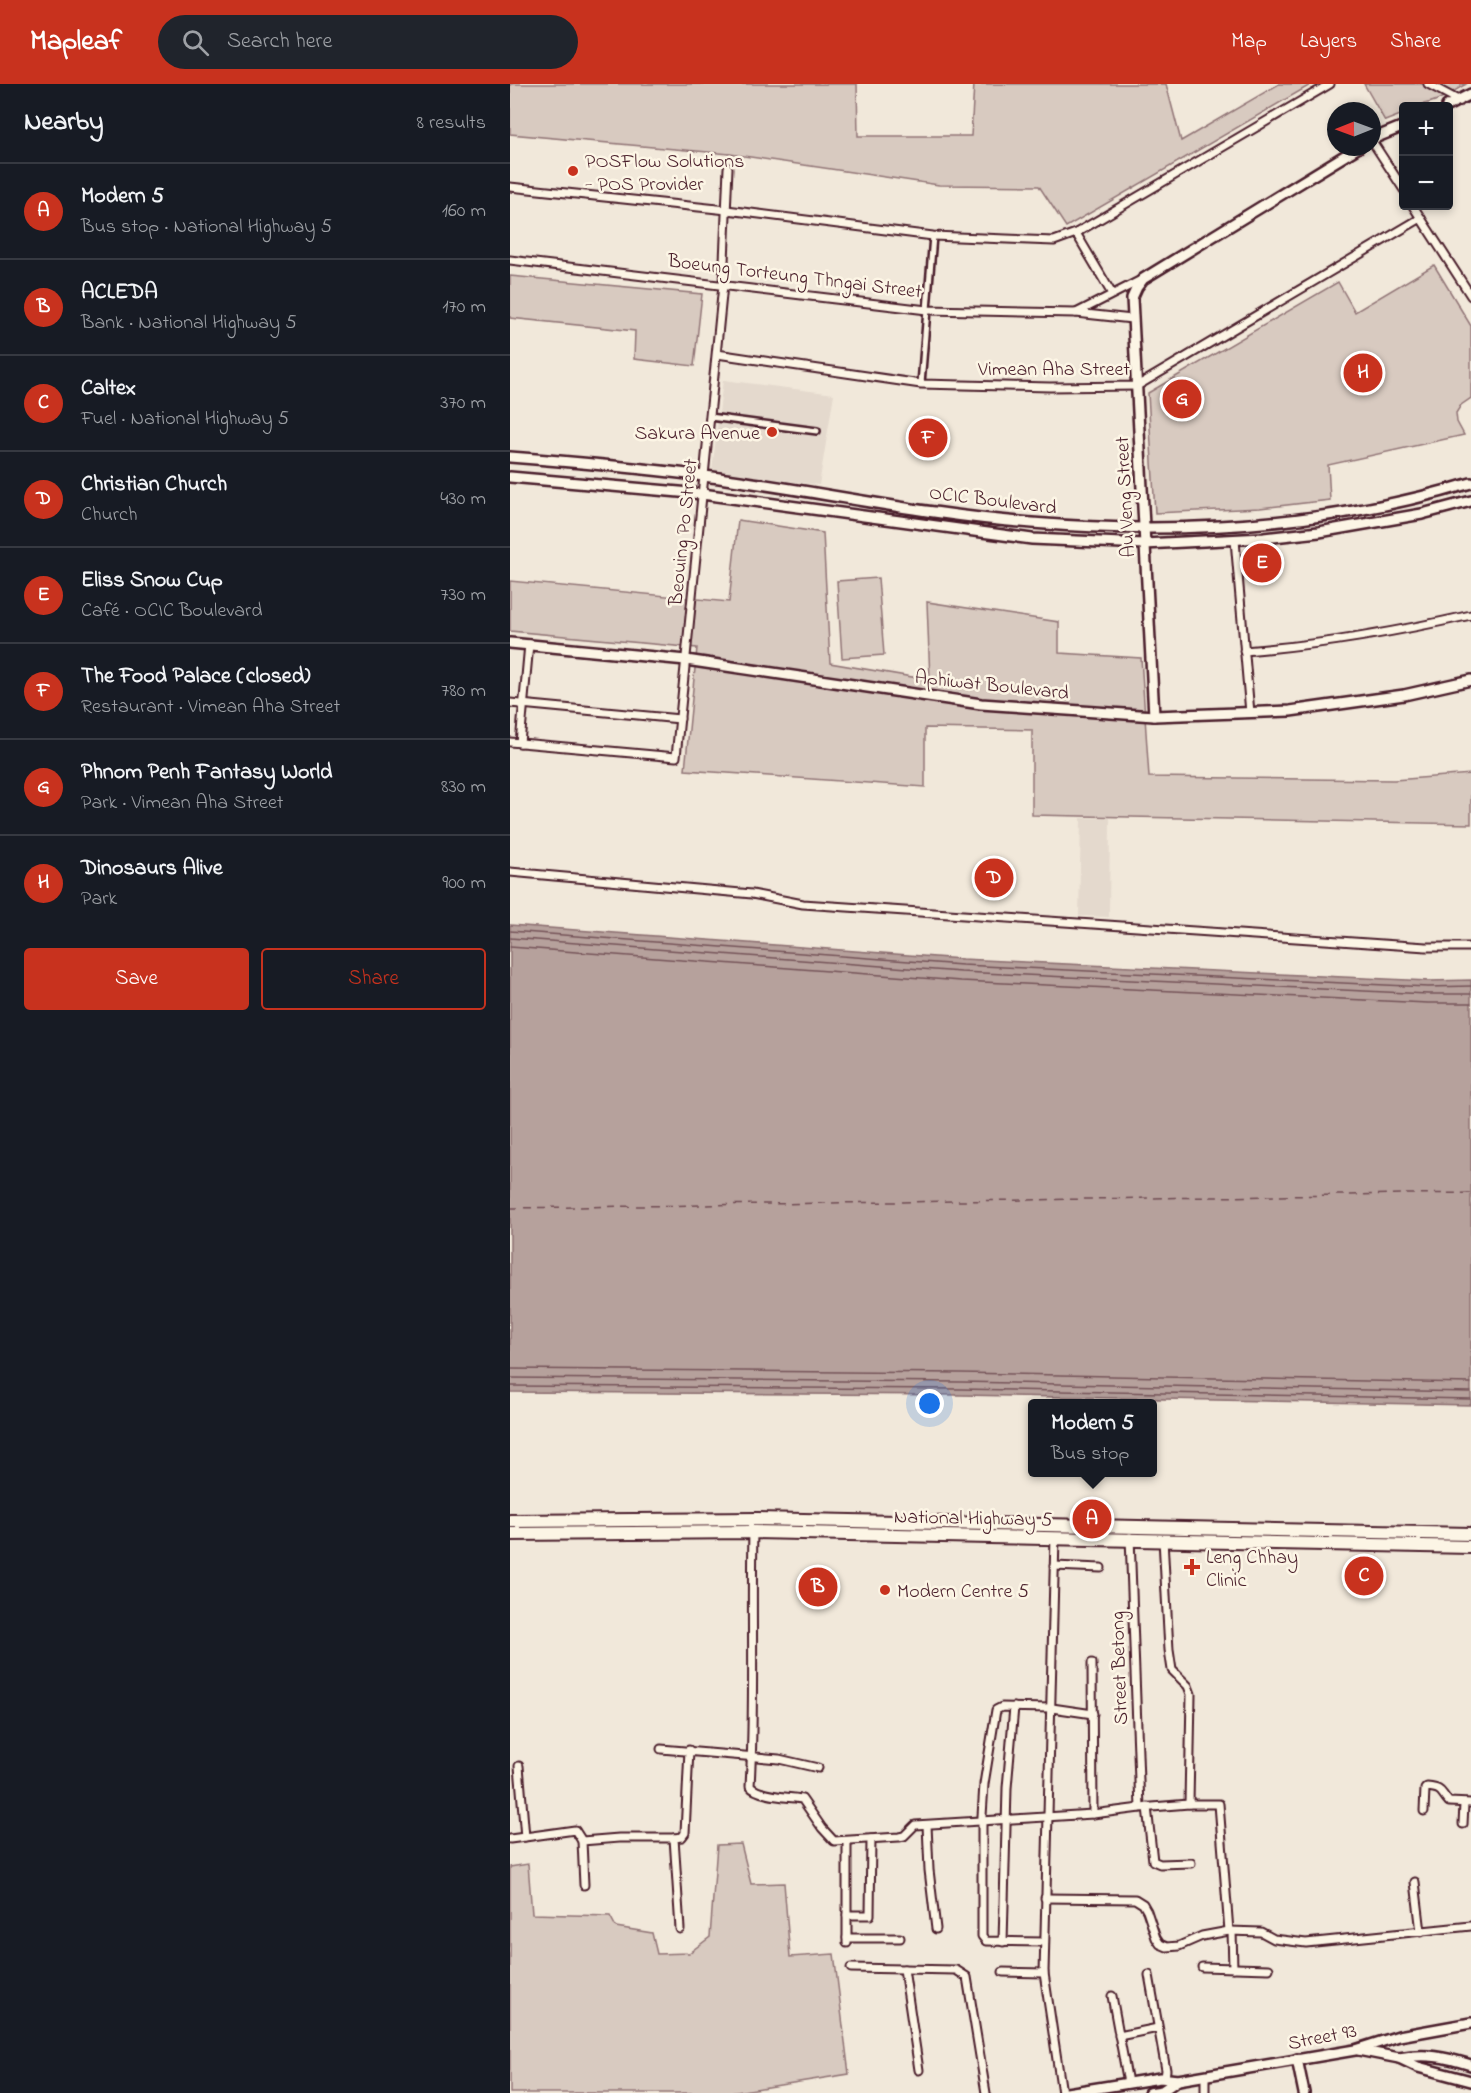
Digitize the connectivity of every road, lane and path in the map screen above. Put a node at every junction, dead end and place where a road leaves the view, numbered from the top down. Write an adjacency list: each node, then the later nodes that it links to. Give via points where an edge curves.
1 (1330, 84): 16 (street)
2 (1428, 84): 4 (street)
3 (1471, 94): 4 (street)
4 (1460, 101): 5 (street)
5 (1453, 104)
6 (1399, 128): 7 (street)
7 (1381, 136)
8 (1381, 154): 11 (street)
9 (1344, 156): 19 (street, Boeung Torteung Thngai Street)
10 (728, 168): 13 (street, Beouing Po Street)
11 (1399, 182)
12 (510, 188): 13 (street)
13 (727, 210): 17 (street); 20 (street, Beouing Po Street)
14 (1416, 210): 15 (street)
15 (1421, 218): 22 (street); 28 (street, Vimean Aha Street)
16 (1076, 233): 17 (street, via 1054,241); 21 (street)
17 (933, 236): 23 (street)
18 (510, 260): 20 (street, Boeung Torteung Thngai Street)
19 (1143, 279): 21 (street, Boeung Torteung Thngai Street); 25 (street, Au Veng Street, via 1132,298)
20 (723, 285): 23 (street, Boeung Torteung Thngai Street); 26 (street, Beouing Po Street)
21 (1112, 294): 24 (street, Boeung Torteung Thngai Street)
22 (1471, 296)
23 (927, 310): 24 (street, Boeung Torteung Thngai Street); 27 (street)
24 (1076, 313): 25 (street, Boeung Torteung Thngai Street)
25 (1132, 319): 28 (street, Au Veng Street)
26 (717, 354): 27 (street, Vimean Aha Street); 29 (street, Beouing Po Street)
27 (921, 384): 28 (street, Vimean Aha Street)
28 (1137, 386): 37 (street, Au Veng Street)
29 (710, 417): 30 (street); 32 (street, Beouing Po Street)
30 (817, 431)
31 (510, 457): 32 (street, OCIC Boulevard)
32 (704, 476): 35 (street, Beouing Po Street); 37 (street, OCIC Boulevard, via 961,515 1041,524)
33 (510, 477): 35 (street, OCIC Boulevard)
34 (1471, 483): 37 (street, OCIC Boulevard, via 1304,518)
35 (702, 494): 39 (street, OCIC Boulevard, via 1032,539); 44 (street, Beouing Po Street)
36 (1471, 501): 38 (street, OCIC Boulevard, via 1368,524)
37 (1143, 528): 39 (street, Au Veng Street)
38 (1235, 540): 39 (street, OCIC Boulevard); 43 (street)
39 (1144, 544): 49 (street, Au Veng Street)
40 (1471, 615): 43 (street, via 1393,633)
41 (510, 643): 42 (street, Aphiwat Boulevard)
42 (529, 644): 44 (street, Aphiwat Boulevard); 47 (street)
43 (1244, 651): 48 (street)
44 (686, 660): 49 (street, Aphiwat Boulevard, via 981,704); 50 (street, Beouing Po Street)
45 (1471, 680): 48 (street, Aphiwat Boulevard, via 1404,695 1290,711)
46 (510, 703): 47 (street)
47 (524, 704): 50 (street); 52 (street)
48 (1250, 712): 49 (street, Aphiwat Boulevard)
49 (1154, 716)
50 (680, 719): 52 (street, Beouing Po Street, via 676,756)
51 (510, 742): 52 (street)
52 (520, 743)
53 (510, 872): 54 (street, via 752,894 803,904)
54 (1471, 947)
55 (510, 1521): 56 (highway, National Highway 5, via 688,1519)
56 (1055, 1525): 57 (highway, National Highway 5); 62 (street)
57 (1130, 1527): 61 (highway, National Highway 5); 63 (street, Street Betong)
58 (753, 1532): 59 (highway, National Highway 5); 62 (highway, National Highway 5); 73 (street)
59 (510, 1534)
60 (1471, 1534): 61 (highway, National Highway 5)
61 (1163, 1535): 63 (highway, National Highway 5); 64 (highway, National Highway 5); 77 (street, via 1172,1670 1191,1694)
62 (1055, 1538): 63 (highway, National Highway 5); 65 (street)
63 (1129, 1540): 78 (street, Street Betong)
64 (1471, 1547)
65 (1054, 1566): 66 (street); 69 (street)
66 (1101, 1568)
67 (1092, 1663): 70 (street)
68 (1014, 1707): 69 (street); 82 (street); 83 (street, via 996,1710)
69 (1052, 1708): 70 (street); 81 (street)
70 (1093, 1714): 80 (street)
71 (662, 1749): 72 (street)
72 (690, 1750): 73 (street); 87 (street, via 685,1833)
73 (752, 1756): 75 (street); 91 (street, via 750,1788 802,1799 833,1841)
74 (519, 1766): 86 (street)
75 (818, 1768)
76 (1468, 1803): 79 (street, via 1449,1802 1443,1791 1426,1787); 84 (street)
77 (1189, 1804): 78 (street); 100 (street, via 1219,1804)
78 (1144, 1807): 80 (street); 92 (street, Street Betong, via 1155,1863)
79 (1424, 1811)
80 (1092, 1814): 81 (street)
81 (1047, 1817): 82 (street); 95 (street)
82 (1005, 1820): 83 (street); 103 (street)
83 (982, 1822): 85 (street); 103 (street, via 982,1936 986,1941)
84 (1463, 1824)
85 (927, 1825): 89 (street, via 912,1826 904,1836); 99 (street)
86 (525, 1837): 88 (street); 90 (street, via 575,1830)
87 (674, 1838): 90 (street); 98 (street)
88 (510, 1839)
89 (871, 1839): 91 (street); 96 (street, via 870,1915)
90 (582, 1841): 94 (street)
91 (847, 1841): 96 (street)
92 (1191, 1863)
93 (1415, 1882): 101 (street)
94 (584, 1885)
95 (1044, 1898): 100 (street, via 1135,1899 1147,1911 1160,1944 1167,1947); 104 (street)
96 (847, 1915): 102 (street, via 847,1940)
97 (1471, 1926): 101 (street)
98 (680, 1929)
99 (936, 1929)
100 (1231, 1931): 101 (street, via 1260,1932 1274,1940 1306,1943); 107 (street)
101 (1421, 1932)
102 (900, 1938)
103 (1003, 1942): 104 (street)
104 (1044, 1942): 111 (street)
105 (1202, 1967): 107 (street)
106 (851, 1968): 109 (street)
107 (1233, 1968): 108 (street)
108 (1269, 1969)
109 (904, 1970): 122 (street); 128 (street, via 956,1970 967,1977)
110 (1003, 1972): 111 (street)
111 (1044, 1973): 129 (street)
112 (1149, 1975): 115 (street)
113 (1112, 1996): 116 (street)
114 (1471, 2023): 117 (street, Street 93)
115 (1158, 2028): 116 (street); 124 (street)
116 (1119, 2036): 127 (street)
117 (1400, 2036): 118 (street, Street 93); 119 (street, via 1396,2046)
118 (1355, 2050): 119 (street); 120 (street, Street 93)
119 (1399, 2058): 121 (street, via 1433,2055); 126 (street)
120 (1297, 2060): 123 (street, Street 93); 133 (street)
121 (1471, 2065)
122 (919, 2070)
123 (1205, 2075): 125 (street, Street 93); 132 (street)
124 (1165, 2078): 125 (street, Street 93); 127 (street, Street 93)
125 (1178, 2080): 131 (street, Street 93, via 1162,2091)
126 (1471, 2081)
127 (1128, 2083): 130 (street, Street 93)
128 (986, 2093)
129 (1062, 2093)
130 (1067, 2093)
131 (1149, 2093)
132 (1205, 2093)
133 (1304, 2093)

